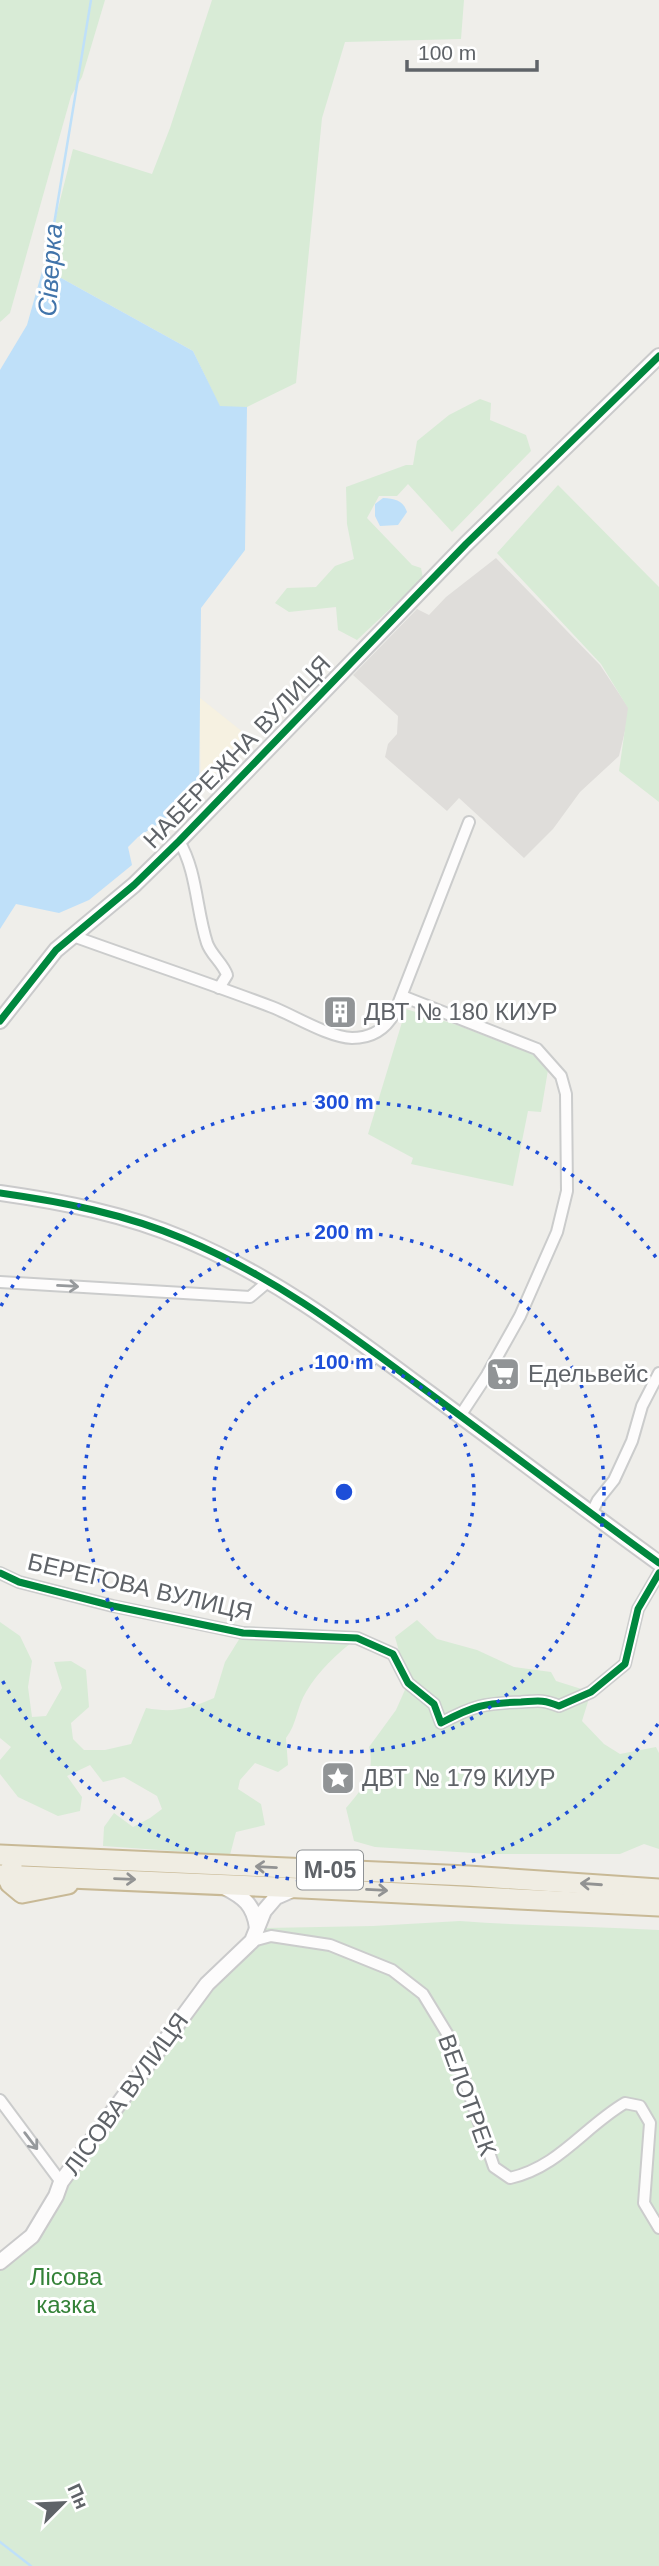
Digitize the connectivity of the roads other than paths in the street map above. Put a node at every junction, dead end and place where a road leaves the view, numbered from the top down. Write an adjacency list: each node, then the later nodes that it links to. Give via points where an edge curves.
1 (659, 356): 3 (street, НАБЕРЕЖНА ВУЛИЦЯ, via 502,509)
2 (468, 822): 6 (street)
3 (179, 841): 4 (street, НАБЕРЕЖНА ВУЛИЦЯ); 5 (street, НАБЕРЕЖНА ВУЛИЦЯ, via 188,859 208,946 227,975)
4 (73, 936): 5 (street); 7 (street, НАБЕРЕЖНА ВУЛИЦЯ, via 42,965)
5 (219, 988): 6 (street, via 353,1038 373,1035 386,1026)
6 (402, 996): 12 (street, via 537,1049 561,1076 566,1094 567,1191 557,1232 520,1316)
7 (0, 1021)
8 (0, 1193): 9 (street, via 77,1206 154,1227)
9 (269, 1281): 10 (street, one-way to 9, via 250,1297); 12 (street)
10 (0, 1282)
11 (659, 1373): 13 (street, via 614,1480)
12 (460, 1416): 13 (street)
13 (592, 1514): 14 (street)
14 (659, 1563)
15 (0, 1573): 16 (street, БЕРЕГОВА ВУЛИЦЯ, via 113,1606 243,1633 356,1638 393,1654 408,1683 434,1704 441,1723 491,1702 544,1699 559,1706 591,1692 625,1664 638,1609)
16 (659, 1573)
17 (0, 1855): 18 (highway, М-05)
18 (82, 1858): 19 (highway, via 24,1861); 22 (highway, М-05, one-way to 18)
19 (4, 1875): 20 (highway, М-05, one-way to 20, via 22,1893 94,1878)
20 (212, 1883): 21 (highway, М-05); 24 (street, via 248,1901 255,1912)
21 (294, 1889): 23 (highway, М-05, one-way to 23); 24 (street, ЛІСОВА ВУЛИЦЯ, via 276,1897)
22 (659, 1889)
23 (659, 1906)
24 (254, 1935): 26 (street, ЛІСОВА ВУЛИЦЯ, via 206,1984); 27 (street, ВЕЛОТРЕК, via 330,1945 392,1970 423,1994 451,2040 494,2167 510,2178 529,2174 552,2160 625,2103 640,2106 650,2123 644,2203)
25 (0, 2100): 26 (street, one-way to 26)
26 (61, 2182): 28 (street, ЛІСОВА ВУЛИЦЯ, via 32,2236)
27 (659, 2228)
28 (0, 2262)

